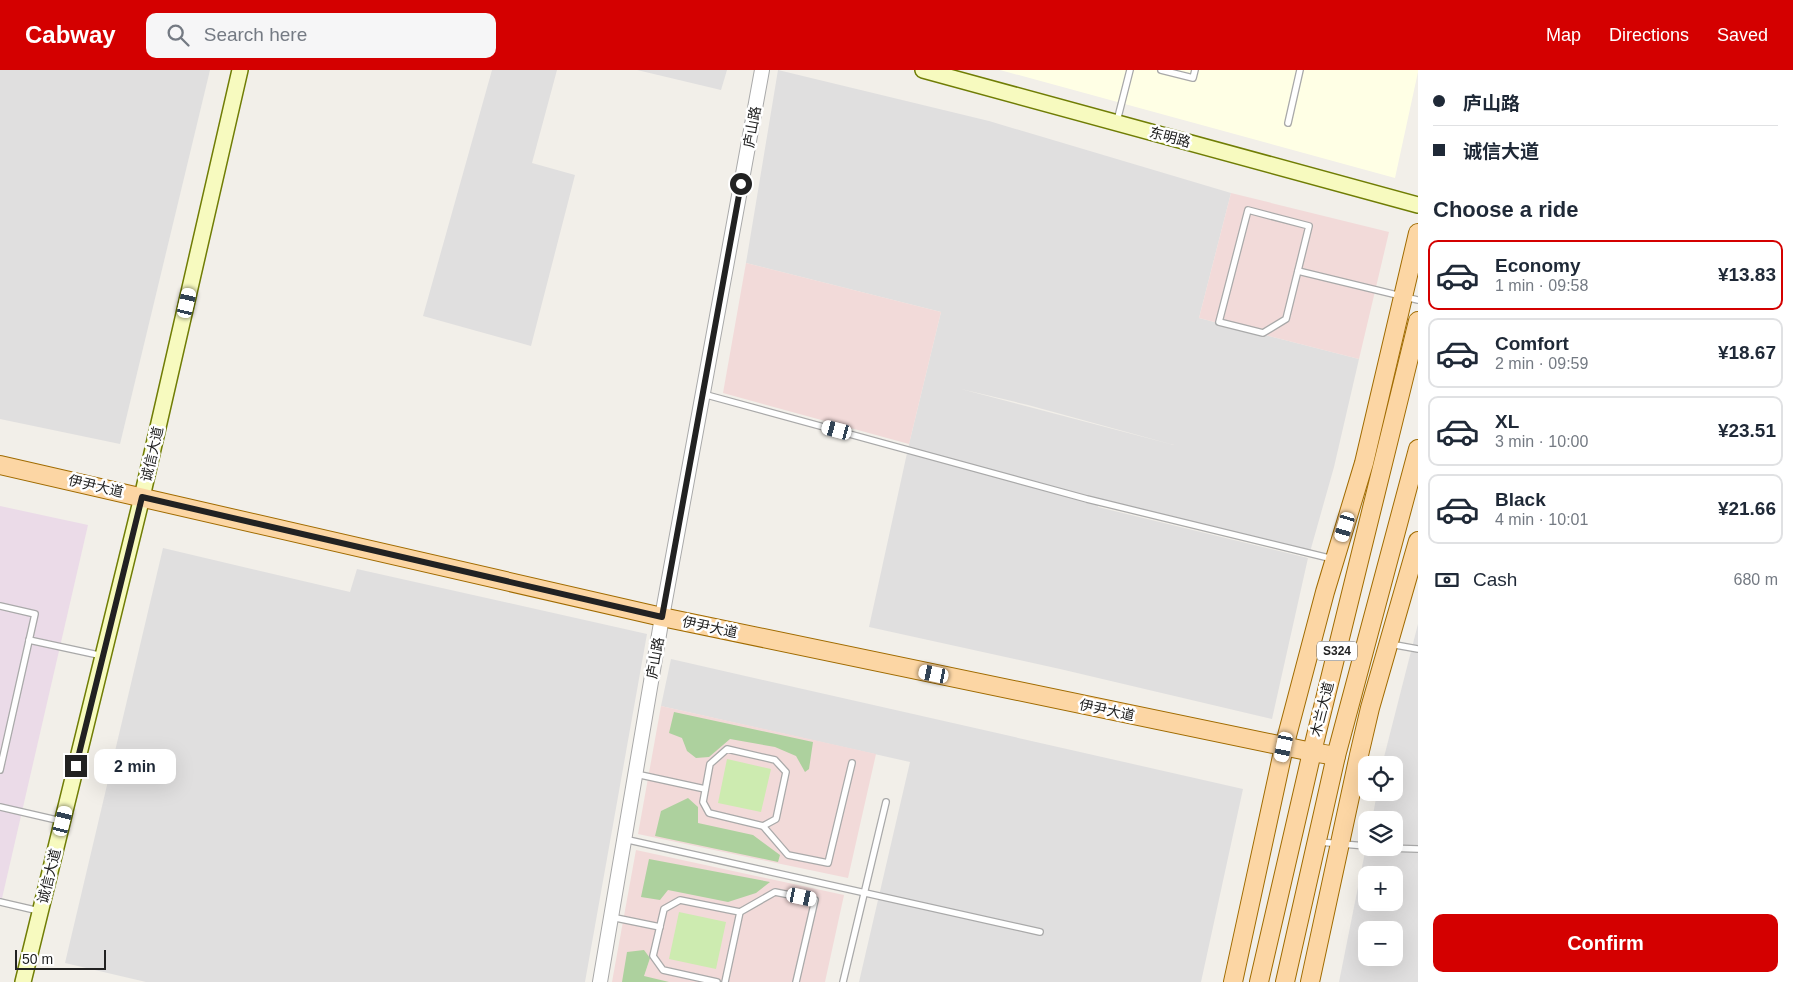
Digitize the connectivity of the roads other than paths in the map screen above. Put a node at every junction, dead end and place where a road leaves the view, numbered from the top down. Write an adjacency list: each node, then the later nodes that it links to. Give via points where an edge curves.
1 (240, 70): 18 (main road, 诚信大道)
2 (762, 70): 15 (street, 庐山路)
3 (923, 70): 8 (main road, 东明路)
4 (1130, 70): 8 (lane)
5 (1162, 70): 6 (lane, via 1193,78)
6 (1196, 70)
7 (1300, 70): 9 (lane)
8 (1116, 123): 10 (main road, 东明路)
9 (1288, 123)
10 (1418, 205)
11 (1418, 232): 13 (main road)
12 (1298, 271): 12 (lane, via 1309,226 1248,210 1219,322 1263,333 1286,319); 13 (lane)
13 (1411, 298): 20 (main road)
14 (1418, 321): 28 (main road, 木兰大道 / S324)
15 (703, 394): 20 (lane, via 1087,499); 22 (street, 庐山路)
16 (1418, 450): 29 (main road, 木兰大道 / S324)
17 (0, 465): 18 (main road, 伊尹大道)
18 (142, 497): 22 (main road, 伊尹大道); 26 (main road, 诚信大道)
19 (1418, 541): 24 (main road)
20 (1335, 560): 27 (main road)
21 (0, 606): 23 (lane, via 35,614)
22 (662, 617): 27 (main road, 伊尹大道); 32 (street, 庐山路)
23 (29, 640): 26 (lane); 31 (lane)
24 (1389, 644): 25 (lane); 40 (main road, via 1359,755)
25 (1418, 649)
26 (103, 656): 36 (main road, 诚信大道)
27 (1284, 747): 28 (main road, 伊尹大道); 57 (main road)
28 (1312, 752): 29 (main road, 伊尹大道); 58 (main road, 木兰大道 / S324)
29 (1336, 756): 39 (main road, 木兰大道 / S324)
30 (852, 763): 37 (lane, via 828,863 788,855)
31 (0, 770)
32 (635, 774): 33 (lane); 38 (street, 庐山路)
33 (705, 789): 37 (lane, via 703,802 709,813); 37 (lane, via 710,764 727,749 775,760 786,772 776,819)
34 (886, 802): 44 (lane)
35 (0, 807): 36 (lane)
36 (63, 821): 46 (main road, 诚信大道)
37 (763, 826)
38 (624, 839): 44 (lane); 48 (street, 庐山路)
39 (1316, 841): 40 (lane); 59 (main road, 木兰大道 / S324)
40 (1340, 844): 41 (lane); 60 (main road)
41 (1358, 845)
42 (1403, 849): 43 (lane)
43 (1418, 849)
44 (864, 893): 50 (lane); 56 (lane)
45 (0, 902): 46 (lane)
46 (41, 911): 51 (main road, 诚信大道)
47 (740, 912): 49 (lane, via 680,900 664,909); 54 (lane); 55 (lane, via 775,892 815,900)
48 (611, 917): 49 (lane); 52 (street, 庐山路)
49 (660, 927): 53 (lane, via 653,956 664,970)
50 (1040, 932)
51 (23, 982)
52 (600, 982)
53 (716, 982)
54 (725, 982)
55 (796, 982)
56 (844, 982)
57 (1233, 982)
58 (1259, 982)
59 (1285, 982)
60 (1310, 982)

